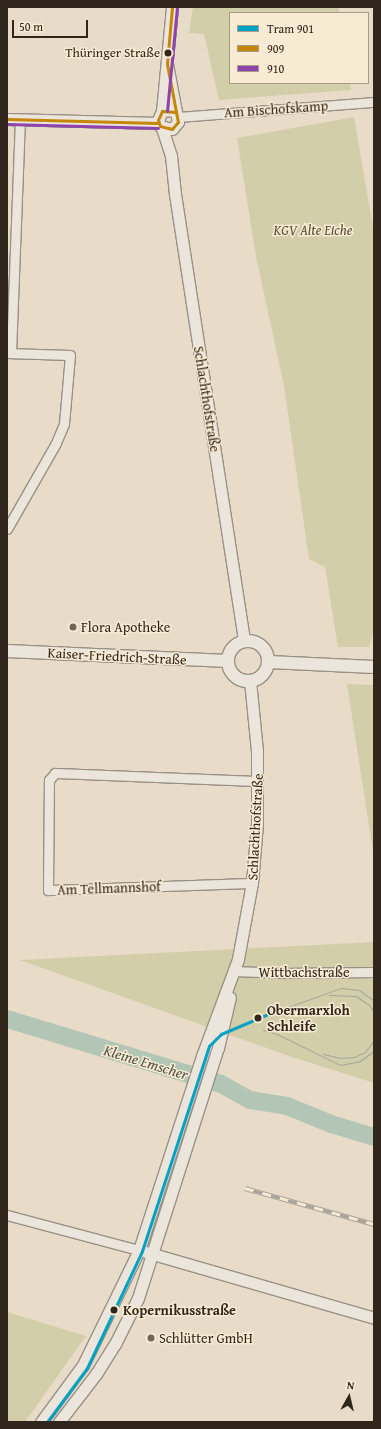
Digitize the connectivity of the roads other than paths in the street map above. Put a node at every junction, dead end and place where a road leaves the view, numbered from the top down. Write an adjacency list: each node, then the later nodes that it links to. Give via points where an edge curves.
1 (172, 7): 2 (street, Schlachthofstraße)
2 (167, 64): 4 (street, Schlachthofstraße); 5 (street, Schlachthofstraße)
3 (374, 102): 5 (street, Am Bischofskamp)
4 (162, 111): 5 (street, via 169,110); 8 (street, via 158,116)
5 (177, 118): 8 (street, via 172,130); 9 (street, Schlachthofstraße)
6 (7, 119): 7 (street)
7 (20, 119): 8 (street); 10 (street)
8 (160, 126): 9 (street, Schlachthofstraße)
9 (171, 156): 12 (street, Schlachthofstraße)
10 (9, 353): 11 (street, via 70,355 64,424)
11 (7, 530)
12 (244, 641): 14 (main road, via 232,648); 15 (main road, via 260,644 267,652)
13 (7, 651): 14 (main road, Kaiser-Friedrich-Straße)
14 (228, 661): 17 (main road, via 232,673 237,678)
15 (269, 662): 16 (main road); 17 (main road, via 261,677)
16 (374, 668)
17 (250, 681): 18 (street, Schlachthofstraße)
18 (258, 781): 19 (street, Schlachthofstraße); 19 (street, Am Tellmannshof, via 55,773 49,780 48,890)
19 (252, 883): 20 (street, Schlachthofstraße)
20 (234, 971): 21 (street, Wittbachstraße); 22 (street, Schlachthofstraße, via 202,1056); 22 (street, Schlachthofstraße, via 214,1059)
21 (374, 972)
22 (193, 1104): 24 (street, Schlachthofstraße); 25 (street, Schlachthofstraße)
23 (7, 1215): 24 (street)
24 (139, 1250): 25 (street); 27 (street, Schlachthofstraße, via 83,1365)
25 (151, 1253): 26 (street); 28 (street, Schlachthofstraße, via 138,1298 124,1329 96,1374)
26 (374, 1318)
27 (41, 1422)
28 (59, 1422)

